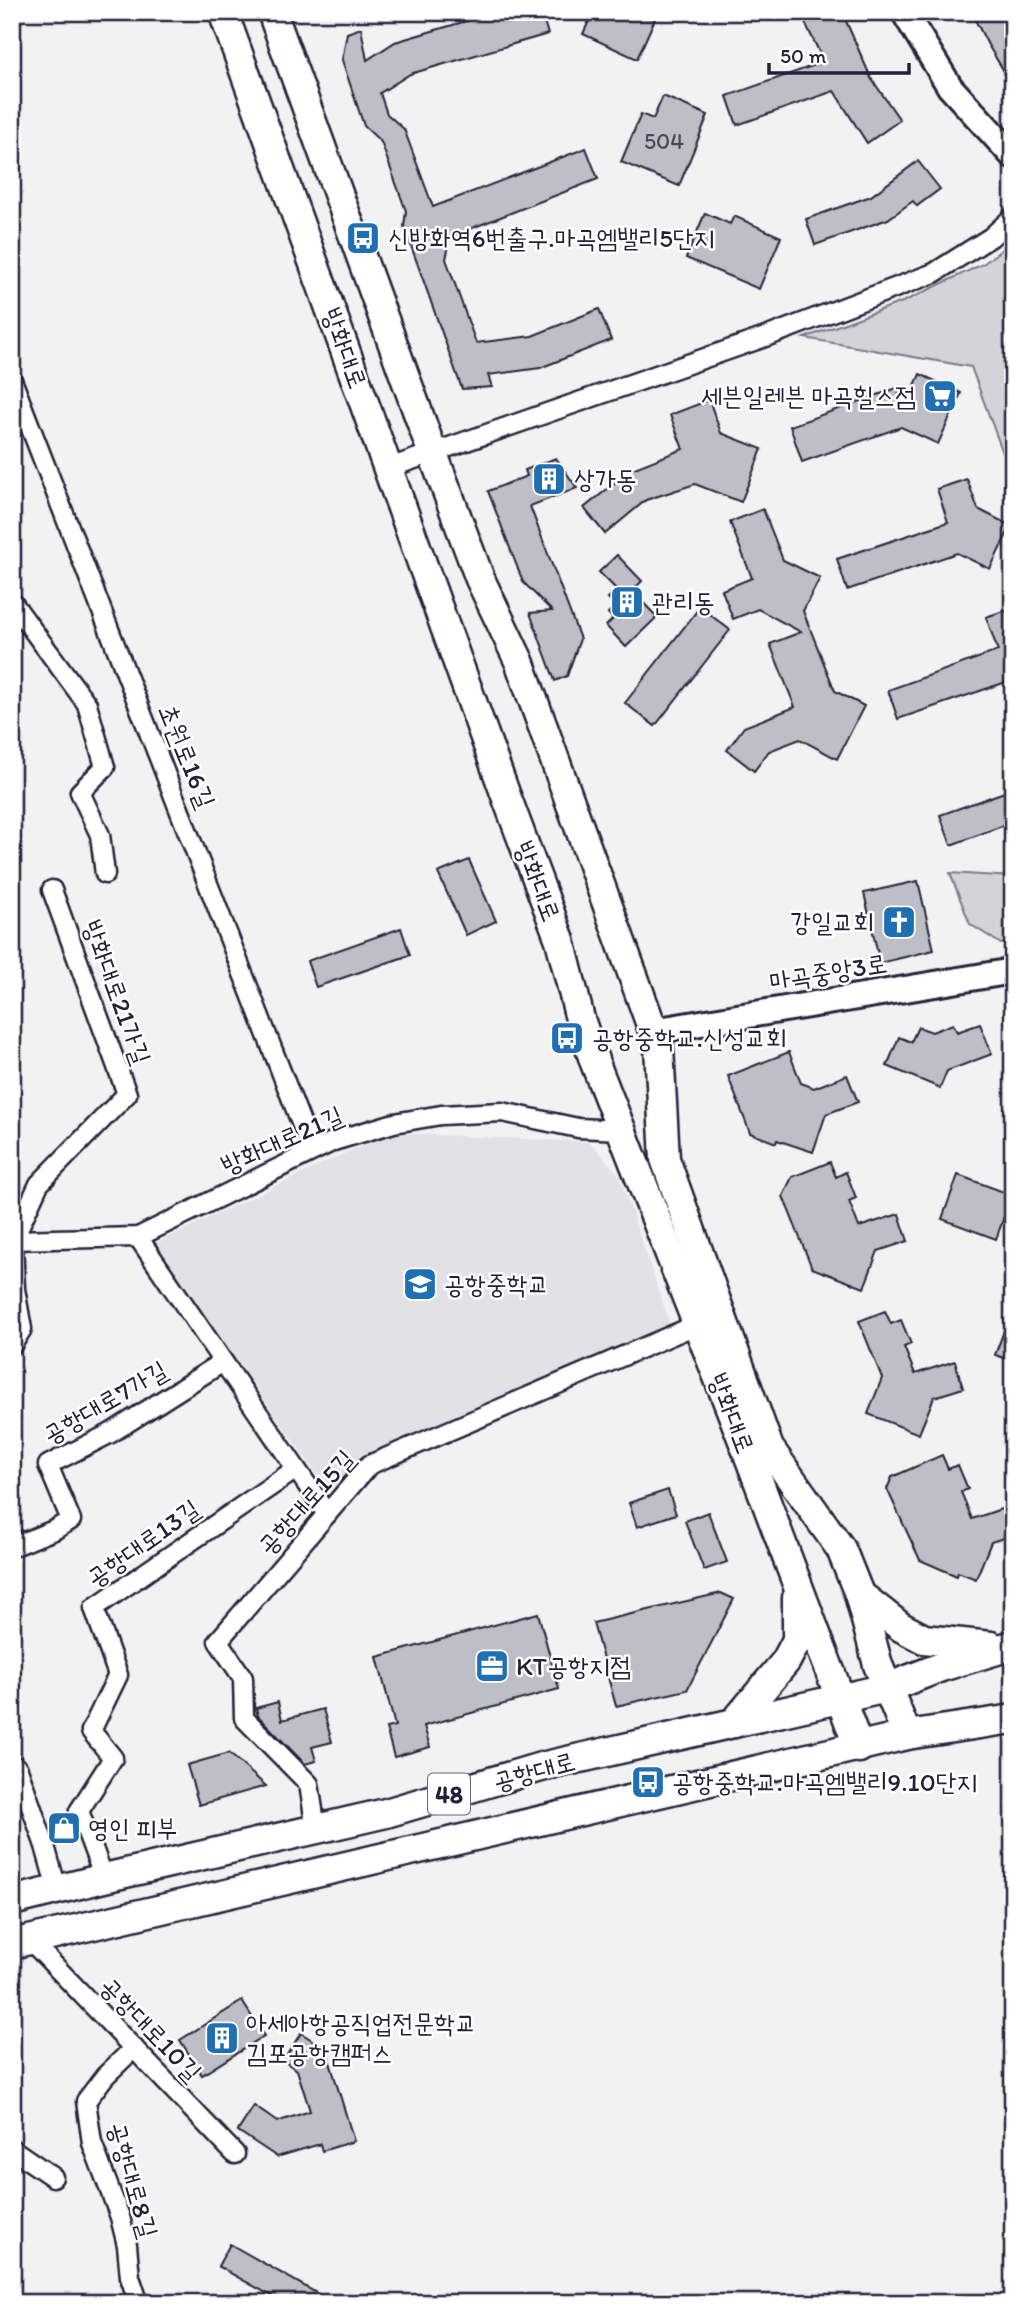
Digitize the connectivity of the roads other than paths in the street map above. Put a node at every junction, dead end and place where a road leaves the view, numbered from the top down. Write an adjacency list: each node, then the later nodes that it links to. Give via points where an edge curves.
1 (223, 12): 8 (main road, 방화대로)
2 (272, 12): 7 (main road, 방화대로)
3 (904, 12): 4 (street, via 950,87)
4 (1013, 156)
5 (1013, 217): 7 (street, via 991,237 934,273)
6 (12, 380): 15 (street, 초원로16길)
7 (433, 454): 8 (street); 13 (main road, 방화대로, via 480,579 519,661)
8 (389, 468): 14 (main road, 방화대로, via 560,940 580,1018)
9 (12, 602): 10 (street, via 87,704 105,767 80,792 100,835)
10 (106, 874)
11 (52, 890): 17 (street, 방화대로21가길, via 127,1094 39,1184)
12 (1013, 971): 13 (street, 마곡중앙3로)
13 (653, 1031): 25 (main road, 방화대로, via 662,1065 664,1159 769,1448 841,1549)
14 (621, 1130): 15 (street, 방화대로21길, via 578,1128 502,1112 441,1115 394,1123); 18 (main road, 방화대로)
15 (312, 1152): 16 (street, 방화대로21길)
16 (138, 1237): 17 (street, 방화대로21길); 20 (street)
17 (13, 1240): 19 (street, via 22,1329)
18 (698, 1324): 22 (street, 공항대로15길, via 369,1465); 24 (main road, 방화대로)
19 (12, 1345)
20 (223, 1362): 21 (street); 23 (street, 공항대로7가길, via 111,1433 48,1465 71,1520)
21 (296, 1469): 22 (street); 35 (street, 공항대로13길, via 94,1608 118,1675 92,1731 113,1758 79,1811)
22 (327, 1514): 34 (street, 공항대로15길, via 218,1641 243,1678 244,1718 309,1784)
23 (12, 1547)
24 (797, 1585): 28 (main road, 방화대로); 30 (main road, via 797,1640 786,1661)
25 (859, 1594): 26 (main road, via 924,1639); 27 (main road, 방화대로)
26 (1007, 1646): 27 (main road, 공항대로 / 48)
27 (887, 1689): 28 (main road, 공항대로 / 48); 31 (main road, 방화대로)
28 (842, 1699): 30 (main road, 공항대로 / 48); 32 (main road, 방화대로)
29 (1013, 1719): 31 (main road, 공항대로 / 48)
30 (734, 1723): 34 (main road, 공항대로 / 48, via 541,1767)
31 (907, 1735): 32 (main road, 공항대로 / 48)
32 (859, 1748): 38 (main road, 공항대로 / 48)
33 (12, 1764): 36 (street, via 23,1782)
34 (316, 1829): 35 (main road, 공항대로 / 48)
35 (104, 1878): 36 (main road, 공항대로 / 48)
36 (57, 1889): 37 (main road, 공항대로 / 48)
37 (12, 1901)
38 (21, 1942): 39 (street, 공항대로10길)
39 (134, 2048): 41 (street, 공항대로10길); 43 (street, 공항대로8길, via 86,2101 92,2143 120,2217 130,2277)
40 (12, 2149): 42 (street)
41 (235, 2154)
42 (53, 2177)
43 (140, 2302)

